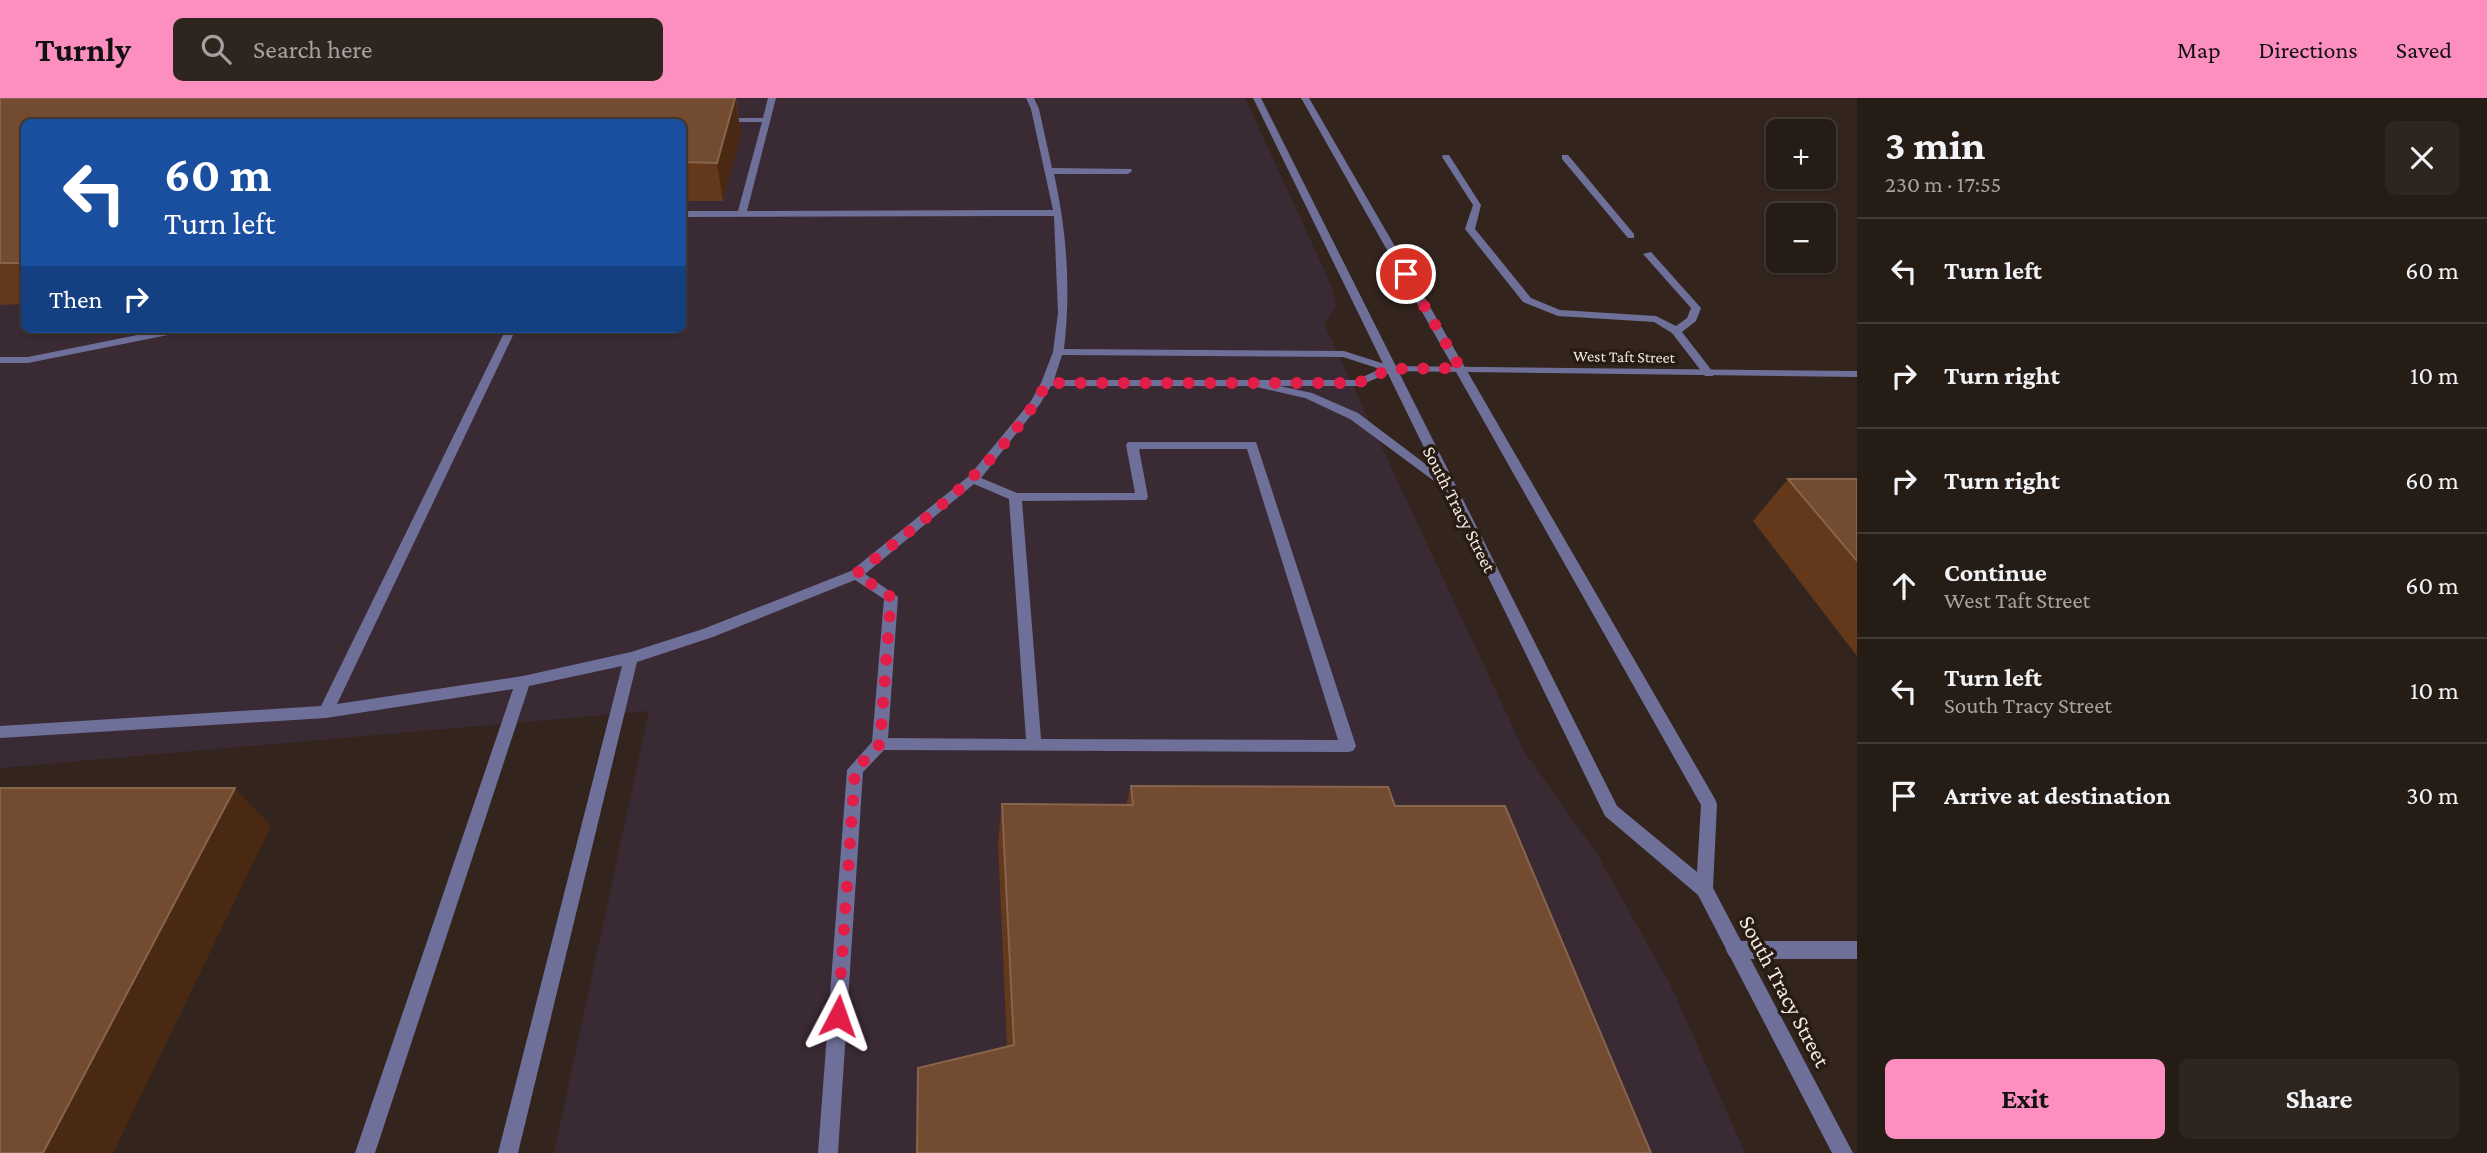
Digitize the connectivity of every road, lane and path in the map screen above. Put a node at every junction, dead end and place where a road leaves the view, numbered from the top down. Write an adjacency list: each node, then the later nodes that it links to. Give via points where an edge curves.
1 (772, 98): 6 (street)
2 (1030, 98): 9 (street)
3 (1257, 98): 22 (street, South Tracy Street)
4 (1305, 98): 21 (street)
5 (713, 120): 6 (street)
6 (766, 120): 13 (street)
7 (1447, 157): 16 (street, via 1478,205 1470,229 1527,300 1558,313 1656,319)
8 (1565, 157): 14 (street)
9 (1049, 171): 10 (street); 11 (street)
10 (1128, 171)
11 (1058, 213): 13 (street); 19 (street, via 1063,313)
12 (686, 214): 13 (street)
13 (742, 214)
14 (1631, 236)
15 (1648, 254): 16 (street, via 1696,308 1692,319)
16 (1676, 331): 23 (street)
17 (163, 333): 20 (street, via 28,360)
18 (509, 333): 33 (street)
19 (1058, 352): 22 (street, via 1344,354); 25 (street)
20 (0, 360)
21 (1460, 368): 22 (street, West Taft Street); 23 (street, West Taft Street); 37 (street, via 1709,804)
22 (1390, 369): 26 (street, via 1358,383); 28 (street, South Tracy Street)
23 (1709, 374): 24 (street, West Taft Street)
24 (1857, 374)
25 (1047, 383): 26 (street); 27 (street)
26 (1252, 383): 28 (street, via 1308,395 1354,416)
27 (973, 479): 29 (street); 30 (street)
28 (1450, 489): 37 (street, South Tracy Street, via 1611,811)
29 (1015, 497): 36 (street); 36 (street, via 1142,497 1132,445 1252,445 1349,746)
30 (856, 574): 31 (street, via 708,634); 35 (street, via 891,597)
31 (631, 658): 32 (street); 41 (street)
32 (523, 682): 33 (street); 40 (street)
33 (326, 712): 34 (street)
34 (0, 732)
35 (880, 744): 36 (street); 42 (street, via 855,770)
36 (1034, 745)
37 (1704, 889): 38 (street, South Tracy Street)
38 (1735, 950): 39 (street); 43 (street, South Tracy Street)
39 (1857, 950)
40 (365, 1153)
41 (508, 1153)
42 (828, 1153)
43 (1843, 1153)

